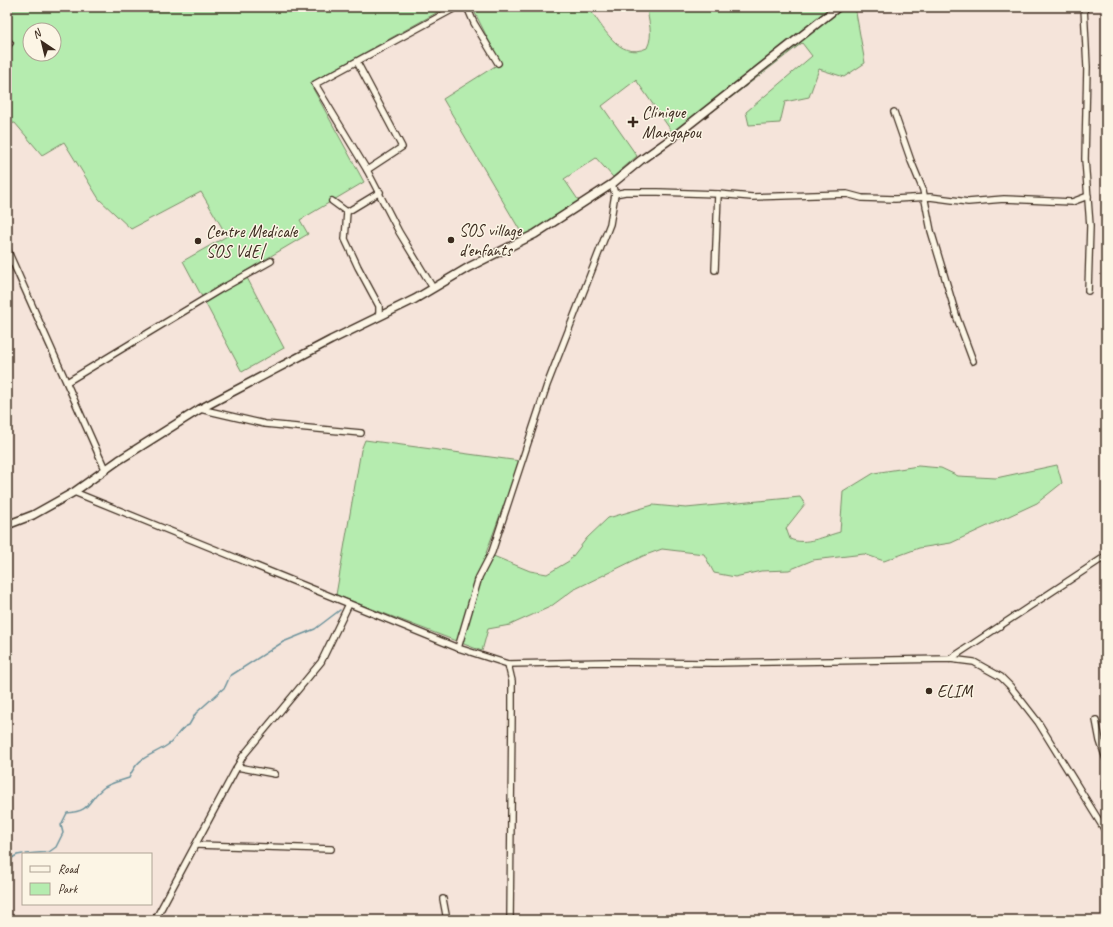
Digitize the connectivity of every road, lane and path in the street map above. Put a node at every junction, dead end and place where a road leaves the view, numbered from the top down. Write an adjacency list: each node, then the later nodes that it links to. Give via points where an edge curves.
1 (457, 7): 5 (street)
2 (467, 7): 6 (street)
3 (838, 7): 9 (main road)
4 (1084, 7): 13 (street, via 1087,66 1085,159)
5 (357, 62): 8 (street, via 402,147); 8 (street, via 315,84)
6 (498, 63)
7 (894, 112): 14 (street, via 919,176)
8 (367, 170): 10 (street)
9 (612, 184): 11 (street); 20 (main road, via 535,234 506,247)
10 (380, 192): 16 (street); 20 (street, via 399,232)
11 (615, 194): 12 (street); 32 (street, via 610,224 547,385 492,552 479,577)
12 (718, 194): 14 (street, via 752,198 847,194 862,198); 19 (street)
13 (1088, 196): 14 (street, via 1072,202 1004,198 968,202); 21 (street)
14 (924, 198): 23 (street, via 931,231 957,318)
15 (332, 201): 16 (street)
16 (347, 212): 22 (street, via 345,239 379,306)
17 (7, 249): 24 (street)
18 (271, 261): 24 (street)
19 (716, 270)
20 (433, 288): 22 (main road)
21 (1088, 292)
22 (376, 319): 25 (main road, via 330,340)
23 (973, 361)
24 (67, 382): 27 (street)
25 (200, 409): 26 (street, via 265,424); 27 (main road)
26 (361, 433)
27 (105, 469): 28 (main road)
28 (74, 492): 29 (main road, via 33,515); 31 (street)
29 (7, 525)
30 (1106, 556): 33 (street)
31 (349, 604): 32 (street); 37 (street, via 321,662 243,756)
32 (458, 648): 34 (street)
33 (950, 659): 34 (street); 41 (street, via 974,662 1002,677 1041,727)
34 (508, 664): 47 (street, via 512,681)
35 (1096, 720): 36 (street)
36 (1106, 759)
37 (237, 767): 38 (street); 42 (street)
38 (275, 774)
39 (1106, 781): 40 (street)
40 (1106, 790)
41 (1106, 832)
42 (196, 845): 43 (street); 45 (street)
43 (331, 849)
44 (443, 899): 46 (street)
45 (155, 920)
46 (447, 920)
47 (510, 920)

